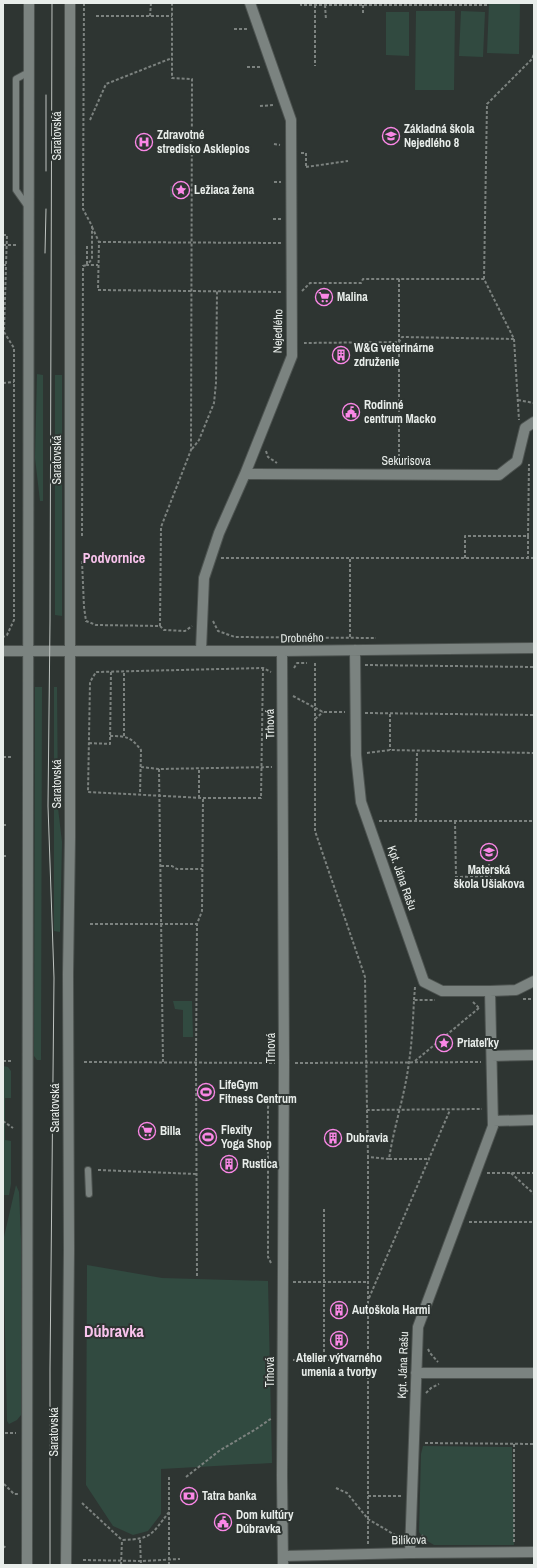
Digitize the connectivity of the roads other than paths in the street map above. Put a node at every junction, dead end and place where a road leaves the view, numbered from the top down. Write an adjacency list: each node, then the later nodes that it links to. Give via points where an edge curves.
1 (29, 3): 10 (street)
2 (70, 3): 11 (street, Saratovská)
3 (250, 3): 5 (street, Nejedlého, via 291,120 292,356)
4 (534, 422): 5 (street, Sekurisova, via 521,427 518,461 499,475)
5 (245, 474): 7 (street, Nejedlého, via 219,533 204,578)
6 (534, 648): 8 (street, Drobného)
7 (201, 650): 11 (street, Drobného); 12 (street, Drobného)
8 (354, 650): 12 (street, Drobného); 14 (street, Kpt. Jána Rašu, via 356,755 361,802 424,982 442,992)
9 (3, 651): 10 (street, Drobného)
10 (28, 651): 11 (street, Drobného); 26 (street)
11 (70, 651): 27 (street, Saratovská)
12 (282, 651): 25 (street, Trhová)
13 (534, 981): 14 (street, via 516,990)
14 (490, 991): 16 (street, Kpt. Jána Rašu)
15 (534, 1055): 16 (street)
16 (492, 1056): 18 (street, Kpt. Jána Rašu)
17 (534, 1120): 18 (street)
18 (493, 1121): 21 (street, Kpt. Jána Rašu, via 418,1327)
19 (88, 1170): 20 (lane)
20 (89, 1194)
21 (416, 1373): 22 (street); 24 (street, Kpt. Jána Rašu)
22 (534, 1373)
23 (534, 1552): 24 (street, Bilíkova)
24 (410, 1553): 25 (street, Bilíkova)
25 (284, 1560)
26 (27, 1565)
27 (66, 1565)

